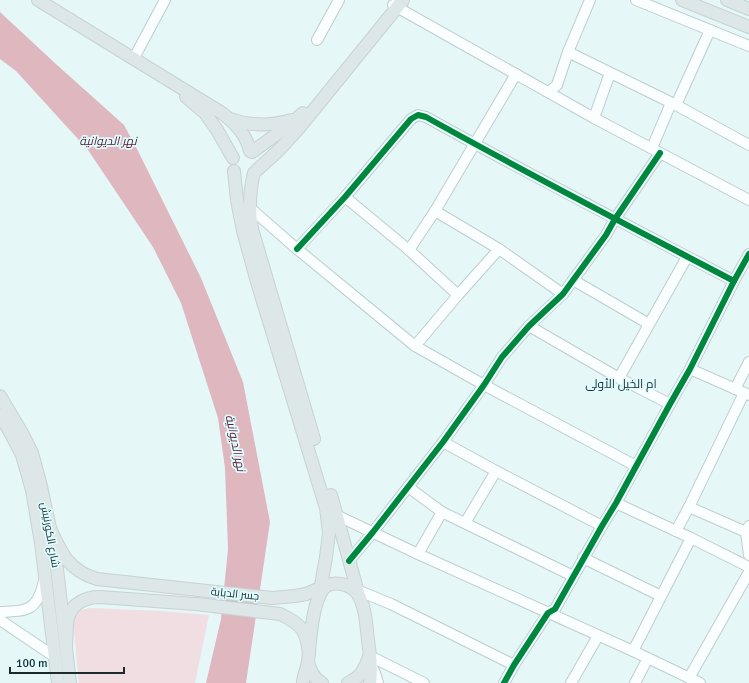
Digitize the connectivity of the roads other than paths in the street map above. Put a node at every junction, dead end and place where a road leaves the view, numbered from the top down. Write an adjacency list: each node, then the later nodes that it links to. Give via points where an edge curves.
1 (38, 0): 15 (main road)
2 (165, 0): 15 (street)
3 (339, 0): 12 (street)
4 (590, 0): 14 (street)
5 (636, 0): 11 (street)
6 (682, 0): 10 (main road)
7 (727, 0): 9 (main road)
8 (398, 3): 16 (street); 21 (main road); 30 (main road, via 289,139)
9 (749, 9)
10 (749, 27)
11 (710, 30): 13 (street); 20 (street)
12 (317, 40)
13 (749, 46)
14 (568, 52): 17 (street); 19 (street, via 558,85)
15 (134, 58): 18 (main road)
16 (516, 74): 19 (street); 24 (street)
17 (610, 74): 20 (street); 23 (street)
18 (163, 76): 22 (main road); 28 (main road, via 205,113)
19 (550, 92): 23 (street)
20 (674, 104): 25 (street); 27 (street)
21 (299, 117): 22 (main road, via 266,125); 26 (main road)
22 (229, 118): 26 (main road, via 243,134)
23 (594, 118): 27 (street)
24 (475, 144): 31 (street, via 418,115 411,119); 34 (street); 35 (street)
25 (749, 145)
26 (251, 151): 28 (main road, via 242,150); 30 (main road, via 258,162)
27 (656, 151): 32 (street); 35 (street)
28 (233, 158): 29 (main road)
29 (234, 171): 30 (main road, via 242,176 250,176); 70 (main road, via 243,231 326,508)
30 (255, 172): 33 (main road, via 250,190)
31 (345, 197): 36 (street); 38 (street)
32 (749, 200)
33 (250, 207): 36 (street); 63 (main road, via 259,257)
34 (435, 211): 37 (street); 38 (street)
35 (615, 219): 40 (street); 41 (street)
36 (297, 249): 47 (street)
37 (499, 249): 43 (street); 44 (street)
38 (409, 250): 44 (street)
39 (749, 254): 42 (street)
40 (687, 256): 42 (street); 45 (street)
41 (573, 280): 43 (street); 45 (street)
42 (734, 281): 49 (street)
43 (563, 294): 46 (street)
44 (458, 295): 47 (street)
45 (649, 324): 50 (street)
46 (529, 326): 50 (street); 51 (street, via 502,357)
47 (415, 346): 51 (street)
48 (749, 362): 52 (street)
49 (690, 369): 52 (street); 54 (street)
50 (619, 378): 54 (street)
51 (484, 385): 56 (street); 57 (street)
52 (743, 392): 61 (street)
53 (0, 396): 66 (main road, شارع الكورنيش, via 32,453)
54 (670, 404): 57 (street)
55 (0, 415): 79 (main road, شارع الكورنيش, via 19,449 26,468 32,490)
56 (444, 442): 58 (street); 59 (street)
57 (636, 466): 60 (street)
58 (496, 471): 64 (street); 65 (street)
59 (408, 487): 62 (street); 68 (street)
60 (616, 503): 65 (street); 69 (street)
61 (689, 507): 67 (street); 69 (street)
62 (442, 512): 64 (street); 72 (street)
63 (336, 515): 68 (street); 75 (main road)
64 (465, 523): 78 (street)
65 (602, 526): 74 (street)
66 (50, 528): 82 (main road, جسر الدبابة, via 67,561 73,567 97,579 272,598); 88 (main road, شارع الكورنيش)
67 (747, 529): 73 (street)
68 (373, 532): 72 (street); 75 (street)
69 (676, 532): 71 (street)
70 (329, 533): 80 (main road); 82 (main road, via 324,557 317,573 303,591)
71 (691, 538): 76 (street); 83 (street)
72 (418, 554): 85 (street)
73 (749, 555)
74 (583, 558): 78 (street); 83 (street)
75 (349, 561): 81 (main road)
76 (749, 567)
77 (749, 572): 95 (street)
78 (573, 576): 85 (street, via 555,609)
79 (45, 578): 84 (street, via 41,593 33,606 24,610); 90 (main road, شارع الكورنيش)
80 (323, 590): 81 (main road, via 343,584); 82 (main road, جسر الدبابة); 91 (main road, via 311,631)
81 (356, 591): 93 (main road, via 363,607); 94 (street, via 391,604)
82 (292, 596)
83 (661, 596): 89 (street)
84 (0, 612)
85 (548, 613): 87 (street); 94 (street)
86 (0, 620): 90 (street)
87 (598, 636): 89 (street); 105 (street)
88 (66, 644): 91 (main road, جسر الدبابة, via 68,618 77,604 92,597 196,604 280,614 300,626 308,644); 98 (main road, شارع الكورنيش)
89 (633, 651): 92 (street)
90 (55, 657): 97 (main road, شارع الكورنيش)
91 (308, 658): 96 (main road); 99 (main road, via 310,669)
92 (648, 658): 95 (street); 106 (street)
93 (370, 660): 100 (main road, via 359,676); 101 (main road); 102 (street); 103 (street)
94 (514, 665): 104 (street)
95 (689, 678): 107 (street)
96 (302, 682)
97 (58, 683)
98 (70, 683)
99 (322, 683)
100 (348, 683)
101 (370, 683)
102 (378, 683)
103 (424, 683)
104 (504, 683)
105 (571, 683)
106 (635, 683)
107 (700, 683)

